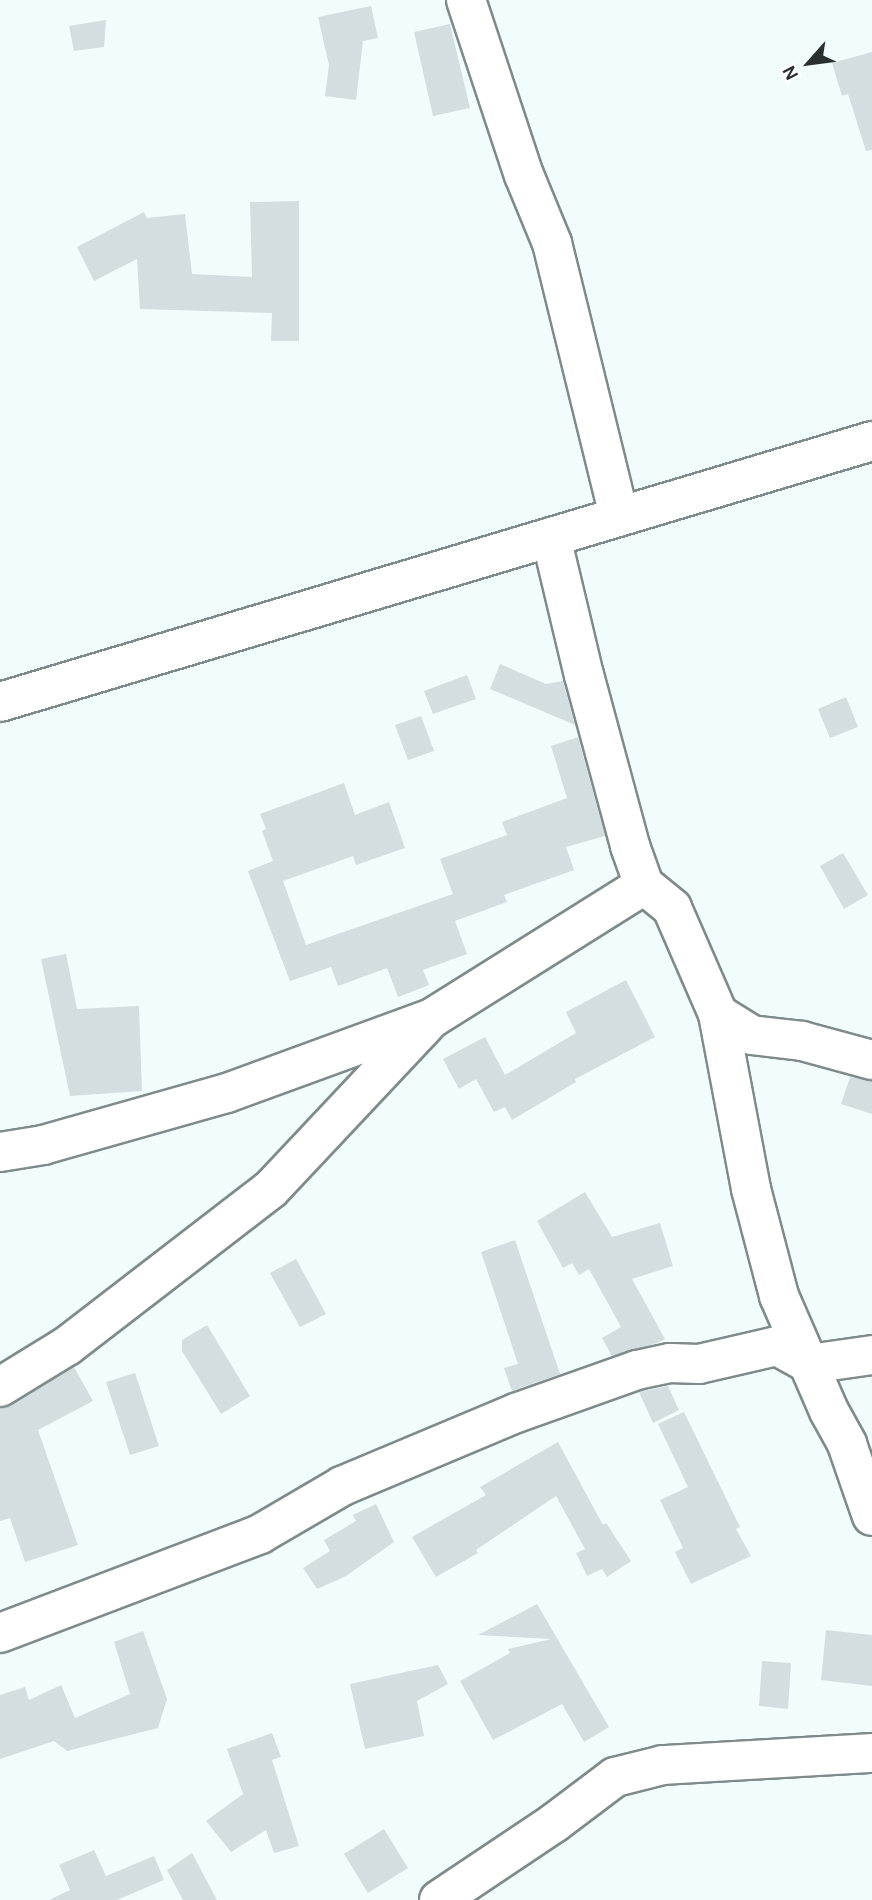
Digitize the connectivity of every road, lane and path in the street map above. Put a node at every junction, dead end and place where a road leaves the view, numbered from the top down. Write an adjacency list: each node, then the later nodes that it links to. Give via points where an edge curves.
1 (466, 0): 3 (main road, via 515,150 552,243)
2 (872, 442): 3 (main road)
3 (619, 516): 4 (main road)
4 (551, 537): 5 (main road); 6 (main road, via 611,782)
5 (0, 702)
6 (645, 885): 7 (main road, via 671,908); 8 (main road)
7 (718, 1014): 9 (main road, via 751,1035 802,1041); 12 (main road, via 751,1189 779,1296)
8 (432, 1018): 10 (main road, via 227,1093 43,1145); 13 (main road, via 271,1189 67,1346)
9 (872, 1060)
10 (0, 1152)
11 (872, 1355): 12 (main road)
12 (809, 1364): 14 (main road, via 847,1444); 15 (main road, via 777,1346 699,1364 670,1363 636,1370 516,1413 342,1486 260,1534)
13 (0, 1387)
14 (872, 1516)
15 (0, 1633)
16 (872, 1753): 17 (main road, via 663,1765 615,1777)
17 (439, 1900)

